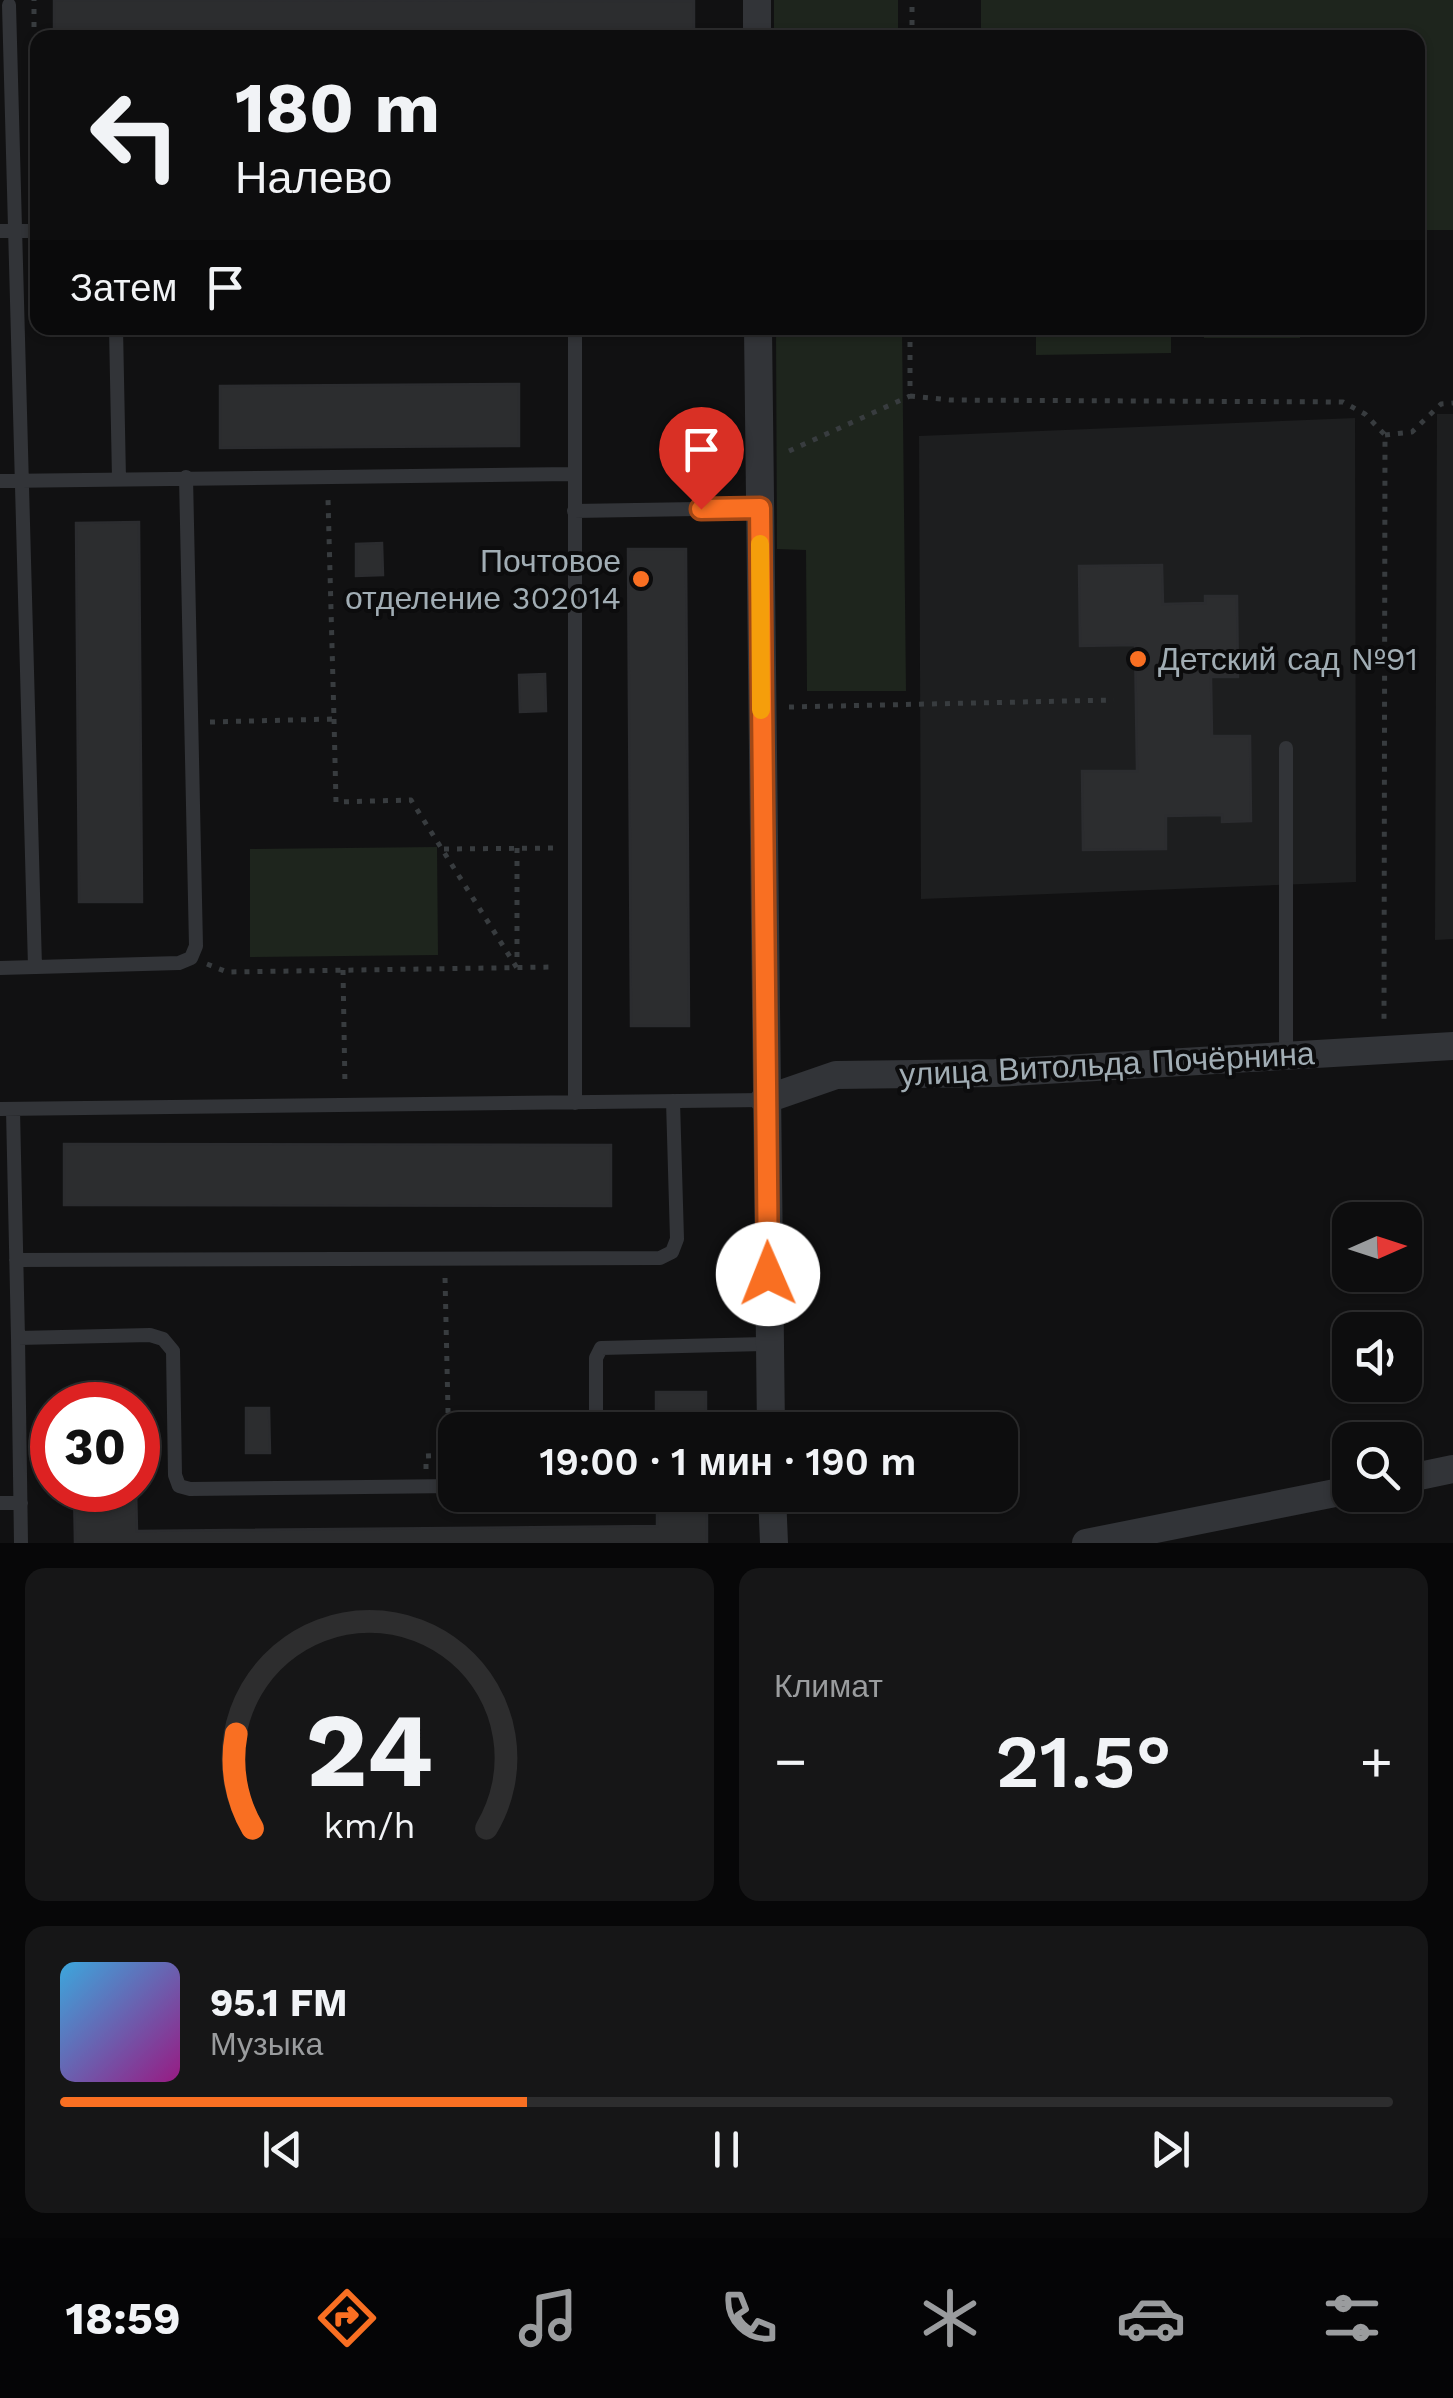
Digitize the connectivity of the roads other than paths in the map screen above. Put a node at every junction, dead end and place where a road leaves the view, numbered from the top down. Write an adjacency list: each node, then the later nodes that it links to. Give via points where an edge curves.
1 (757, 0): 3 (street)
2 (9, 5): 4 (lane)
3 (757, 30)
4 (7, 231): 12 (lane)
5 (116, 335): 10 (lane)
6 (575, 335): 8 (lane)
7 (758, 335): 13 (street)
8 (574, 474): 9 (lane); 14 (lane)
9 (186, 478): 10 (lane); 16 (lane, via 196,946 179,962)
10 (119, 479): 12 (lane)
11 (0, 480): 12 (lane)
12 (21, 481): 16 (lane)
13 (760, 508): 14 (lane); 20 (street)
14 (574, 511): 22 (lane)
15 (1286, 748): 19 (lane)
16 (35, 967): 17 (lane)
17 (0, 968)
18 (1453, 1046): 19 (street, улица Витольда Почёрнина)
19 (1286, 1056): 20 (street, улица Витольда Почёрнина, via 836,1075)
20 (764, 1100): 21 (lane); 26 (street)
21 (674, 1102): 22 (lane); 24 (lane, via 677,1240 660,1258)
22 (575, 1103): 23 (lane)
23 (6, 1110): 24 (lane)
24 (16, 1260): 25 (lane)
25 (18, 1338): 31 (lane, via 163,1339 173,1351 179,1486); 34 (lane)
26 (768, 1344): 27 (lane, via 600,1348); 28 (street)
27 (596, 1412)
28 (770, 1412)
29 (1453, 1469): 30 (street)
30 (1422, 1475)
31 (438, 1487)
32 (1332, 1494): 38 (street)
33 (0, 1503): 34 (lane)
34 (20, 1503): 36 (lane)
35 (773, 1512): 37 (street)
36 (22, 1543)
37 (774, 1543)
38 (1086, 1543)

